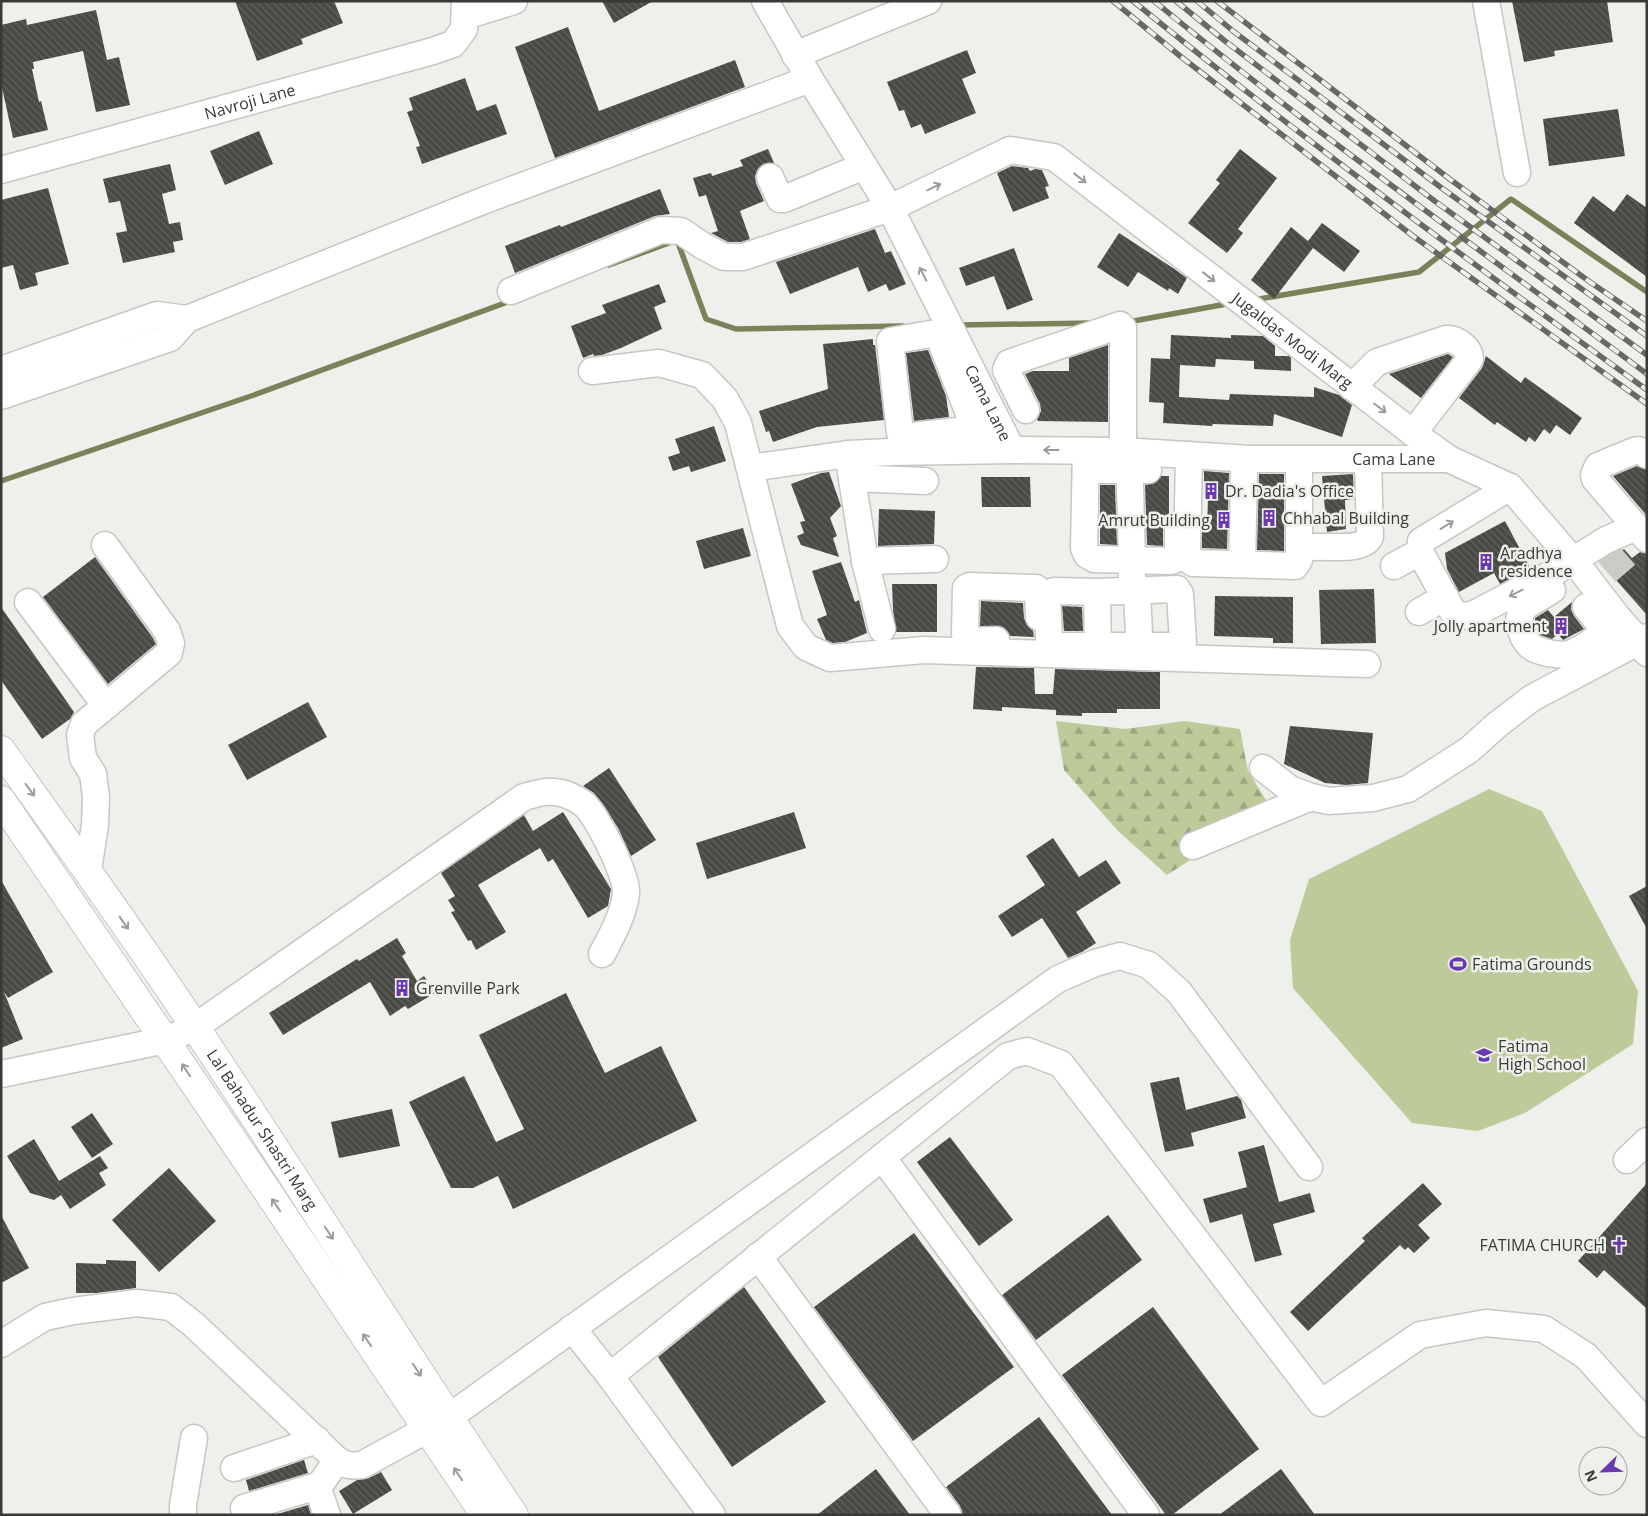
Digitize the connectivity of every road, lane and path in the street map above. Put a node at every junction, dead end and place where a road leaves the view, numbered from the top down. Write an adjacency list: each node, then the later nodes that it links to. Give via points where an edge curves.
1 (765, 1): 5 (street, Cama Lane)
2 (928, 1): 5 (street)
3 (1486, 1): 9 (street)
4 (484, 6): 8 (street, Navroji Lane, via 453,44 433,51)
5 (795, 55): 6 (street, Cama Lane)
6 (810, 79): 7 (street, Cama Lane); 13 (street, via 486,200 187,319 170,338)
7 (864, 166): 10 (street, via 784,199 777,196); 11 (street, Cama Lane)
8 (1, 170)
9 (1517, 173)
10 (770, 177)
11 (890, 208): 12 (street, Jugaldas Modi Marg, via 743,257 724,257 681,231 661,230); 16 (street, Jugaldas Modi Marg, one-way to 16, via 1010,150 1054,157); 18 (street, Cama Lane, one-way to 11)
12 (511, 291)
13 (40, 369): 14 (street); 17 (street)
14 (1, 370)
15 (592, 371): 32 (street, via 659,364 702,375 725,399 738,423)
16 (1352, 387): 20 (street, Jugaldas Modi Marg, one-way to 20); 20 (street, via 1377,362 1446,339 1454,340 1468,350 1470,359)
17 (1, 396)
18 (987, 399): 21 (street, Cama Lane); 24 (street, via 1022,402 1006,370 1009,363 1120,324 1123,328)
19 (975, 429): 21 (street)
20 (1413, 433): 28 (street, Jugaldas Modi Marg)
21 (1012, 450): 22 (street); 29 (street, Cama Lane, one-way to 21)
22 (891, 452): 31 (street); 35 (street)
23 (1647, 455): 36 (street, via 1634,450 1598,466 1594,475)
24 (1128, 457): 25 (street, Cama Lane); 29 (street, Cama Lane); 40 (street)
25 (1181, 459): 30 (street, Cama Lane); 40 (street, via 1178,556 1171,561); 42 (street, via 1189,560 1193,563)
26 (1307, 459): 27 (street, Cama Lane); 27 (street, via 1315,556 1367,542 1370,536); 30 (street, Cama Lane); 42 (street, via 1298,564)
27 (1368, 459): 28 (street, Cama Lane)
28 (1449, 459): 34 (street, Jugaldas Modi Marg)
29 (1086, 461): 40 (street, via 1084,548 1087,555 1094,559)
30 (1244, 462): 42 (street)
31 (850, 466): 32 (street); 35 (street); 41 (street)
32 (750, 468): 52 (street, via 790,626 806,647 830,658 924,650 1040,646)
33 (925, 481): 35 (street)
34 (1510, 487): 38 (street, one-way to 34, via 1421,541); 44 (street, Jugaldas Modi Marg)
35 (894, 492)
36 (1639, 539): 44 (street, via 1606,540)
37 (105, 545): 55 (street, via 167,631 171,642 169,653 164,658)
38 (1420, 552): 43 (street); 47 (street)
39 (935, 559): 41 (street)
40 (1132, 560): 45 (street)
41 (865, 561): 50 (street)
42 (1242, 564)
43 (1394, 566)
44 (1591, 578): 47 (street, one-way to 47, via 1553,573 1472,615 1460,616 1453,612); 51 (street, Jugaldas Modi Marg); 51 (street, via 1523,609 1520,631 1530,645 1562,655)
45 (1134, 591): 46 (street); 53 (street); 53 (street, via 1177,589 1180,594 1183,642 1178,646)
46 (1096, 592): 52 (street); 52 (street, via 1054,591 1048,596 1051,643)
47 (1445, 597): 49 (street)
48 (28, 602): 55 (street)
49 (1419, 612)
50 (882, 629)
51 (1635, 632): 58 (street, via 1532,698 1470,750 1408,789 1374,798 1328,801)
52 (1098, 650): 53 (street)
53 (1140, 651): 54 (street)
54 (1367, 664)
55 (106, 706): 61 (street, via 84,724 80,734 83,758 94,774 96,797)
56 (1, 750): 61 (main road, Lal Bahadur Shastri Marg, one-way to 61)
57 (1263, 768): 58 (street, via 1290,789)
58 (1311, 797): 60 (street)
59 (1, 800): 64 (main road, Lal Bahadur Shastri Marg)
60 (1193, 846)
61 (88, 870): 63 (main road, Lal Bahadur Shastri Marg, one-way to 63)
62 (602, 954): 63 (street, via 621,916 626,892 616,857 584,804 566,794 549,790 524,798)
63 (196, 1027): 64 (street); 66 (main road, Lal Bahadur Shastri Marg)
64 (166, 1040): 65 (street); 67 (main road, Lal Bahadur Shastri Marg, one-way to 64)
65 (1, 1074)
66 (252, 1114): 67 (main road); 73 (main road, Lal Bahadur Shastri Marg, one-way to 73)
67 (227, 1131): 74 (main road, Lal Bahadur Shastri Marg, one-way to 67)
68 (1647, 1141): 70 (street)
69 (882, 1157): 72 (street); 79 (street, via 1008,1056 1027,1051 1061,1064 1320,1402 1420,1335 1486,1323 1544,1329 1586,1356); 92 (street)
70 (1627, 1160)
71 (1309, 1167): 75 (street, via 1179,992 1149,965 1120,956 1095,962 1058,979)
72 (758, 1256): 77 (street); 91 (street)
73 (364, 1287): 74 (main road); 78 (main road, Lal Bahadur Shastri Marg, one-way to 78)
74 (342, 1303): 78 (main road, Lal Bahadur Shastri Marg, one-way to 74)
75 (572, 1328): 77 (street); 78 (street)
76 (1, 1344): 81 (street, via 45,1317 137,1303 171,1307)
77 (610, 1376): 90 (street)
78 (438, 1423): 82 (street, via 362,1465 352,1466); 88 (main road, Lal Bahadur Shastri Marg, one-way to 78); 89 (main road, Lal Bahadur Shastri Marg)
79 (1647, 1424)
80 (194, 1438): 86 (street)
81 (317, 1440): 82 (street); 83 (street)
82 (337, 1460): 84 (street)
83 (234, 1468)
84 (317, 1486): 85 (street); 87 (street)
85 (244, 1508)
86 (183, 1515)
87 (327, 1515)
88 (486, 1515)
89 (514, 1515)
90 (712, 1515)
91 (948, 1515)
92 (1146, 1515)

